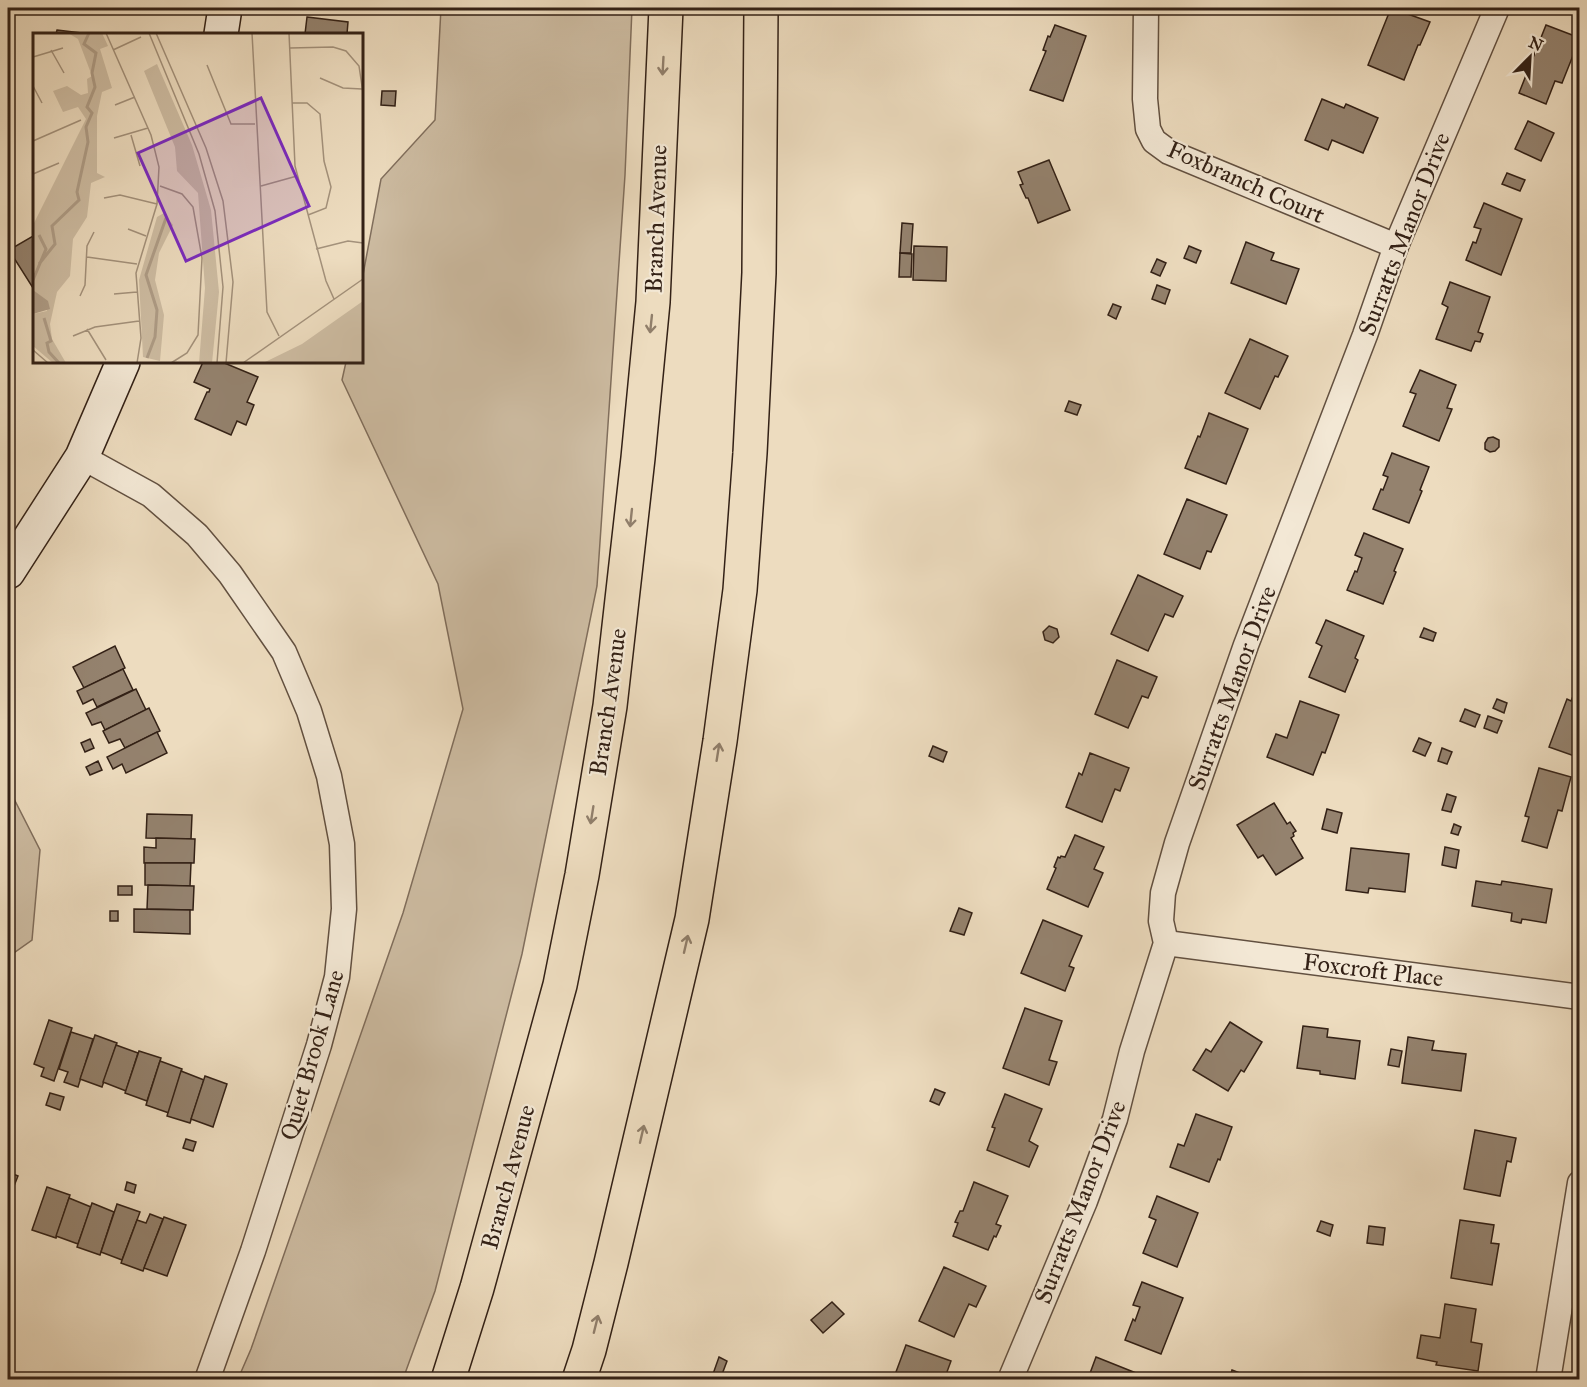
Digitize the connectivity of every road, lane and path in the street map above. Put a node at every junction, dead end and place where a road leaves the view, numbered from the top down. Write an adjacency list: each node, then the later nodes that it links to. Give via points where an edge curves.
1 (225, 8): 6 (street)
2 (666, 8): 15 (highway, Branch Avenue, one-way to 15, via 653,302 610,706 561,985 477,1288)
3 (761, 8): 16 (highway, one-way to 3, via 692,919 740,590 759,273)
4 (1146, 8): 7 (street, Foxbranch Court, via 1145,99 1148,129 1154,141 1169,152)
5 (1497, 8): 7 (street, Surratts Manor Drive)
6 (221, 33)
7 (1396, 246): 11 (street, Surratts Manor Drive, via 1246,645 1177,843 1163,892 1161,921)
8 (123, 363): 9 (street)
9 (82, 457): 10 (street); 14 (street, Quiet Brook Lane, via 151,495 197,535 230,574 284,652 309,711 329,776 342,844 344,909 337,977 260,1229)
10 (8, 572)
11 (1166, 943): 12 (street, Foxcroft Place); 17 (street, Surratts Manor Drive, via 1115,1119)
12 (1580, 997)
13 (1580, 1183): 18 (street)
14 (207, 1380)
15 (447, 1380)
16 (579, 1380)
17 (1010, 1380)
18 (1548, 1380)

